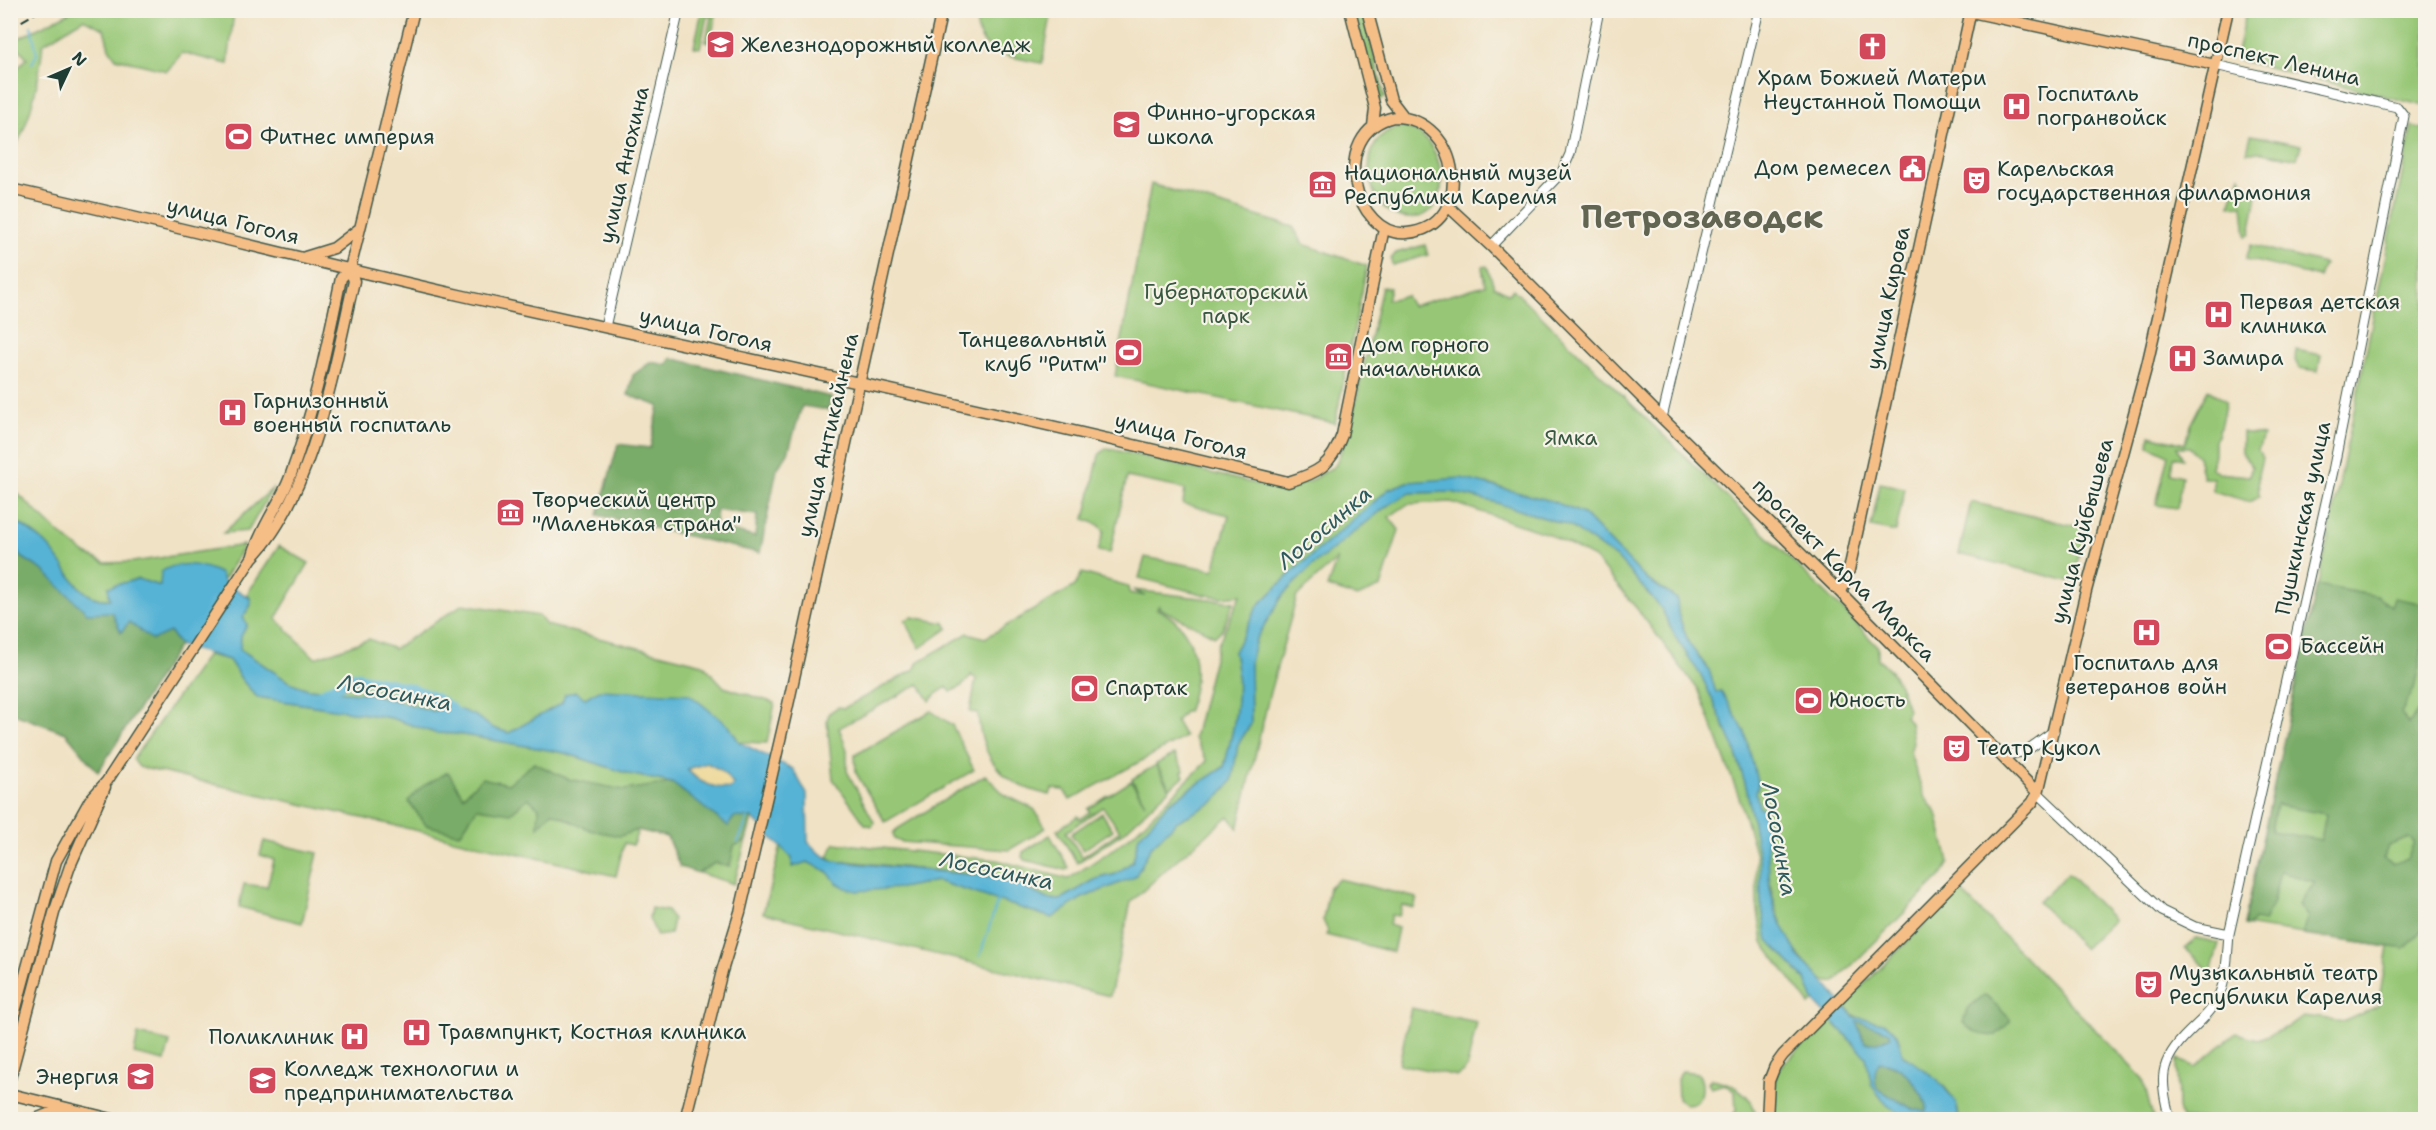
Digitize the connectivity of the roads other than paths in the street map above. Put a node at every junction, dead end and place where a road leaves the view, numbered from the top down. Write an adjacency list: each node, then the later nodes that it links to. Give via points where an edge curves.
1 (414, 10): 16 (main road)
2 (679, 10): 21 (street, улица Анохина)
3 (942, 10): 22 (main road, улица Антикайнена)
4 (1350, 10): 13 (main road, via 1375,108)
5 (1367, 10): 12 (main road, via 1391,100)
6 (1599, 10): 18 (street, via 1570,154 1562,172)
7 (1759, 10): 23 (street)
8 (2228, 10): 10 (main road, улица Куйбышева)
9 (1968, 11): 10 (main road, проспект Ленина); 24 (main road, улица Кирова)
10 (2215, 65): 11 (street, проспект Ленина); 25 (main road, улица Куйбышева, via 2152,343 2086,591)
11 (2401, 110): 29 (street, Пушкинская улица, via 2403,122 2337,451)
12 (1404, 117): 13 (main road, via 1382,120); 15 (main road, via 1429,129 1446,149 1453,168)
13 (1373, 126): 17 (main road, via 1358,145 1353,173 1363,201)
14 (10, 189): 19 (main road, улица Гоголя)
15 (1449, 207): 17 (main road, via 1420,230 1396,233); 18 (main road, проспект Карла Маркса)
16 (359, 228): 19 (main road, via 334,249); 20 (main road)
17 (1384, 228): 22 (main road, улица Гоголя, via 1342,435 1336,453 1312,475 1288,482 1087,433)
18 (1491, 246): 23 (main road, проспект Карла Маркса)
19 (303, 258): 20 (main road, улица Гоголя)
20 (350, 268): 21 (main road, улица Гоголя); 27 (main road, via 354,281 325,402 285,513)
21 (605, 327): 22 (main road, улица Гоголя)
22 (860, 385): 36 (main road, улица Антикайнена, via 750,867)
23 (1662, 418): 24 (main road, проспект Карла Маркса)
24 (1841, 593): 26 (main road, проспект Карла Маркса)
25 (2054, 731): 26 (street, via 2026,751); 28 (main road, улица Куйбышева)
26 (2002, 756): 28 (main road, проспект Карла Маркса)
27 (107, 781): 30 (main road, via 90,800 56,861); 31 (main road, via 54,913)
28 (2038, 793): 29 (street, проспект Карла Маркса, via 2162,910 2195,927); 37 (main road, улица Куйбышева, via 1774,1066 1768,1087)
29 (2229, 934): 38 (street, Пушкинская улица, via 2224,980 2214,1005 2167,1058 2164,1068)
30 (10, 1030)
31 (10, 1078)
32 (10, 1094): 33 (main road)
33 (63, 1108): 34 (main road); 35 (main road)
34 (33, 1119)
35 (116, 1119)
36 (685, 1119)
37 (1767, 1119)
38 (2170, 1119)

